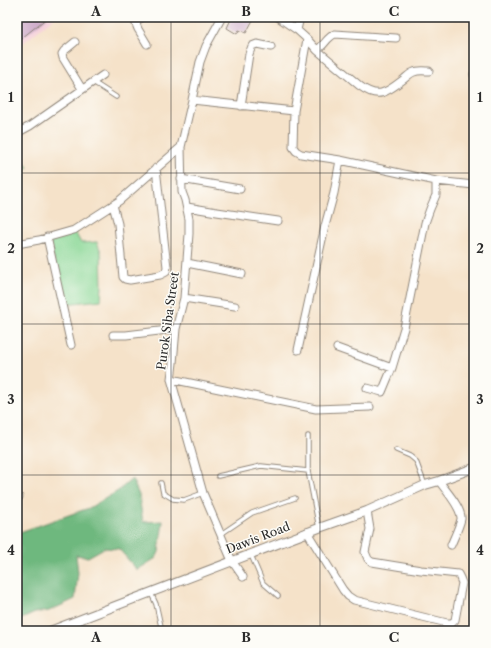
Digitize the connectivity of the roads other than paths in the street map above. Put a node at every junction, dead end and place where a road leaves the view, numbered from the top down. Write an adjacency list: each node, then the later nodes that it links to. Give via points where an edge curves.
1 (143, 17): 9 (street, via 136,24)
2 (222, 17): 17 (street, Purok Siba Street, via 200,62)
3 (278, 17): 5 (street)
4 (300, 17): 5 (street)
5 (297, 30): 7 (street)
6 (396, 38): 11 (street, via 336,34 330,36)
7 (307, 39): 11 (street); 19 (street)
8 (75, 42): 15 (street, via 62,54)
9 (147, 44)
10 (270, 47): 18 (street, via 257,44 252,46)
11 (317, 50): 12 (street, via 360,86 373,93 385,93 414,71)
12 (429, 71)
13 (103, 75): 14 (street)
14 (93, 82): 15 (street); 16 (lane)
15 (82, 90): 20 (street)
16 (116, 97)
17 (192, 100): 18 (street); 21 (street, Purok Siba Street)
18 (242, 106): 19 (street)
19 (294, 111): 22 (street, via 296,151)
20 (17, 134)
21 (181, 147): 23 (street); 24 (street, Purok Siba Street)
22 (340, 160): 25 (street); 41 (street)
23 (156, 168): 28 (street); 28 (street, via 166,272 130,280 123,277 118,224)
24 (181, 179): 27 (street); 29 (street, Purok Siba Street)
25 (436, 181): 26 (street); 42 (street, via 436,195 425,223 404,328)
26 (474, 185)
27 (240, 189)
28 (113, 205): 31 (street, via 73,230)
29 (187, 207): 30 (street); 33 (street, Purok Siba Street)
30 (278, 221)
31 (47, 237): 32 (street); 39 (street)
32 (17, 244)
33 (187, 263): 34 (street); 35 (street, Purok Siba Street)
34 (242, 274)
35 (184, 298): 36 (street); 37 (street, Purok Siba Street)
36 (235, 306)
37 (176, 329): 38 (street); 43 (street, Purok Siba Street)
38 (114, 335)
39 (71, 345)
40 (337, 348): 42 (street)
41 (298, 350)
42 (392, 368): 44 (street, via 382,392)
43 (171, 379): 45 (street, via 316,409); 54 (street, Purok Siba Street)
44 (367, 388)
45 (370, 407)
46 (308, 436): 49 (lane)
47 (396, 450): 53 (lane, via 416,461)
48 (474, 468): 51 (street, Dawis Road)
49 (308, 471): 50 (lane, via 261,466); 57 (lane)
50 (218, 476)
51 (439, 481): 53 (street, Dawis Road); 60 (street, via 460,512 461,519)
52 (161, 483): 54 (lane, via 163,493 173,499 184,500)
53 (425, 485): 56 (street, Dawis Road)
54 (203, 493): 59 (street, Purok Siba Street)
55 (295, 498): 59 (lane, via 252,513)
56 (367, 511): 57 (street, Dawis Road); 58 (street, via 370,529 365,552 372,562 458,574 462,583 456,620 447,623 354,600 343,590)
57 (319, 528): 58 (street, Dawis Road)
58 (307, 532): 61 (street, Dawis Road)
59 (221, 534): 62 (street, Purok Siba Street)
60 (451, 545)
61 (251, 554): 62 (street, Dawis Road); 65 (lane, via 263,583)
62 (232, 560): 63 (street, Purok Siba Street); 64 (street, Dawis Road)
63 (243, 578)
64 (151, 593): 66 (street, Dawis Road); 68 (lane)
65 (278, 596)
66 (60, 629): 67 (street, Dawis Road)
67 (50, 631)
68 (162, 631)

